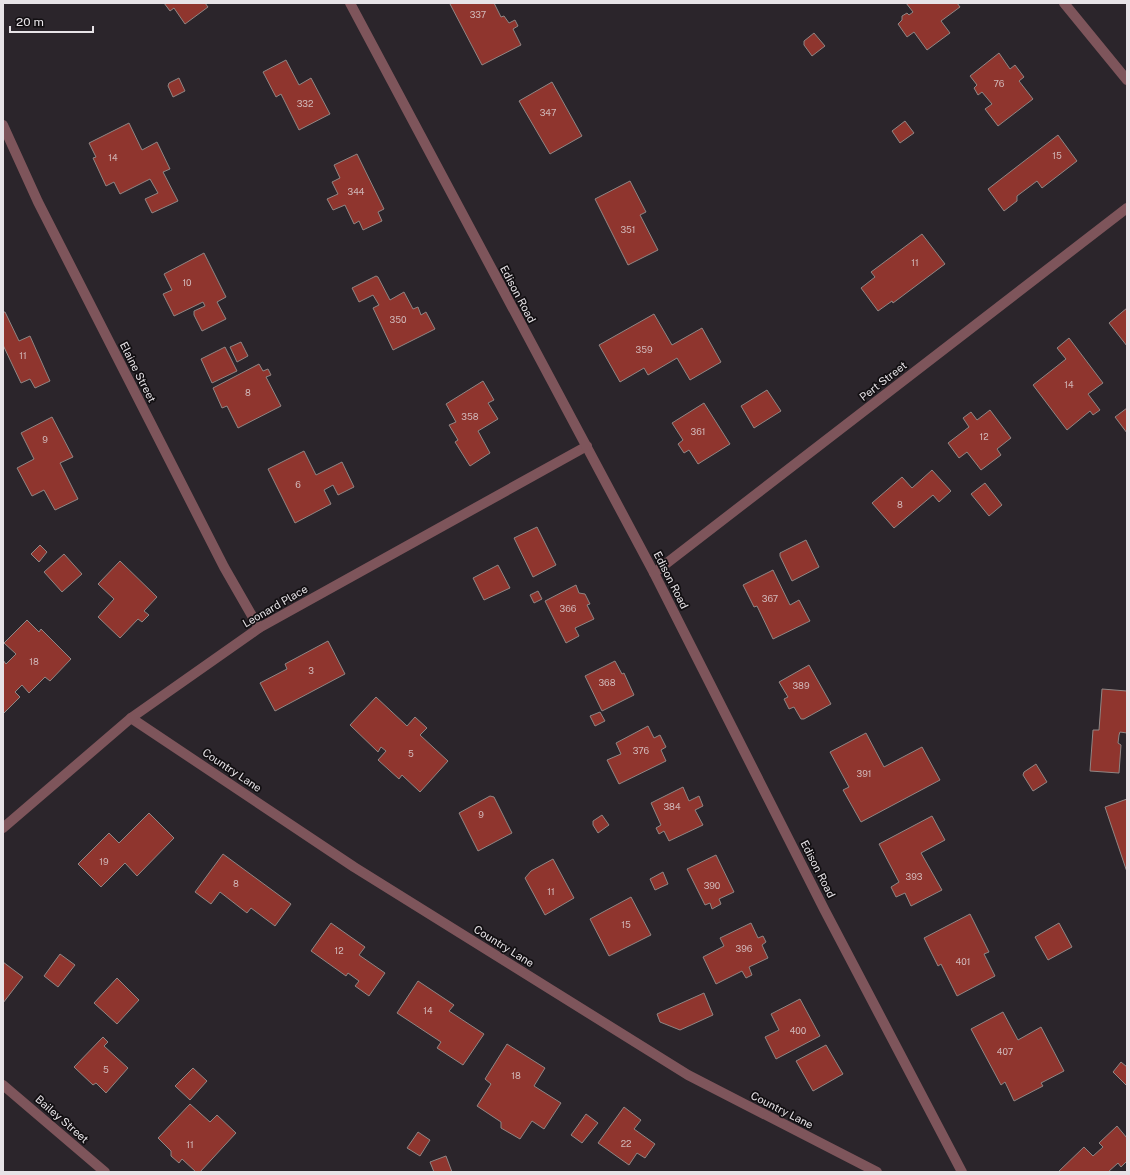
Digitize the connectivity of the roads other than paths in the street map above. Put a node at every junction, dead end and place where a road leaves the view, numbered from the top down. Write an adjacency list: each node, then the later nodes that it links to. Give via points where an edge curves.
1 (350, 3): 6 (street, Edison Road)
2 (1064, 3): 3 (street)
3 (1127, 80)
4 (3, 125): 8 (street, Elaine Street, via 38,202 224,567)
5 (1127, 208): 7 (street, Pert Street)
6 (587, 446): 7 (street, Edison Road); 8 (street, Leonard Place)
7 (654, 573): 14 (street, Edison Road, via 824,909)
8 (259, 628): 9 (street, Leonard Place)
9 (132, 718): 10 (street, Leonard Place); 13 (street, Country Lane, via 354,866 688,1075)
10 (3, 828)
11 (3, 1085): 12 (street, Bailey Street)
12 (105, 1172)
13 (877, 1172)
14 (962, 1172)

